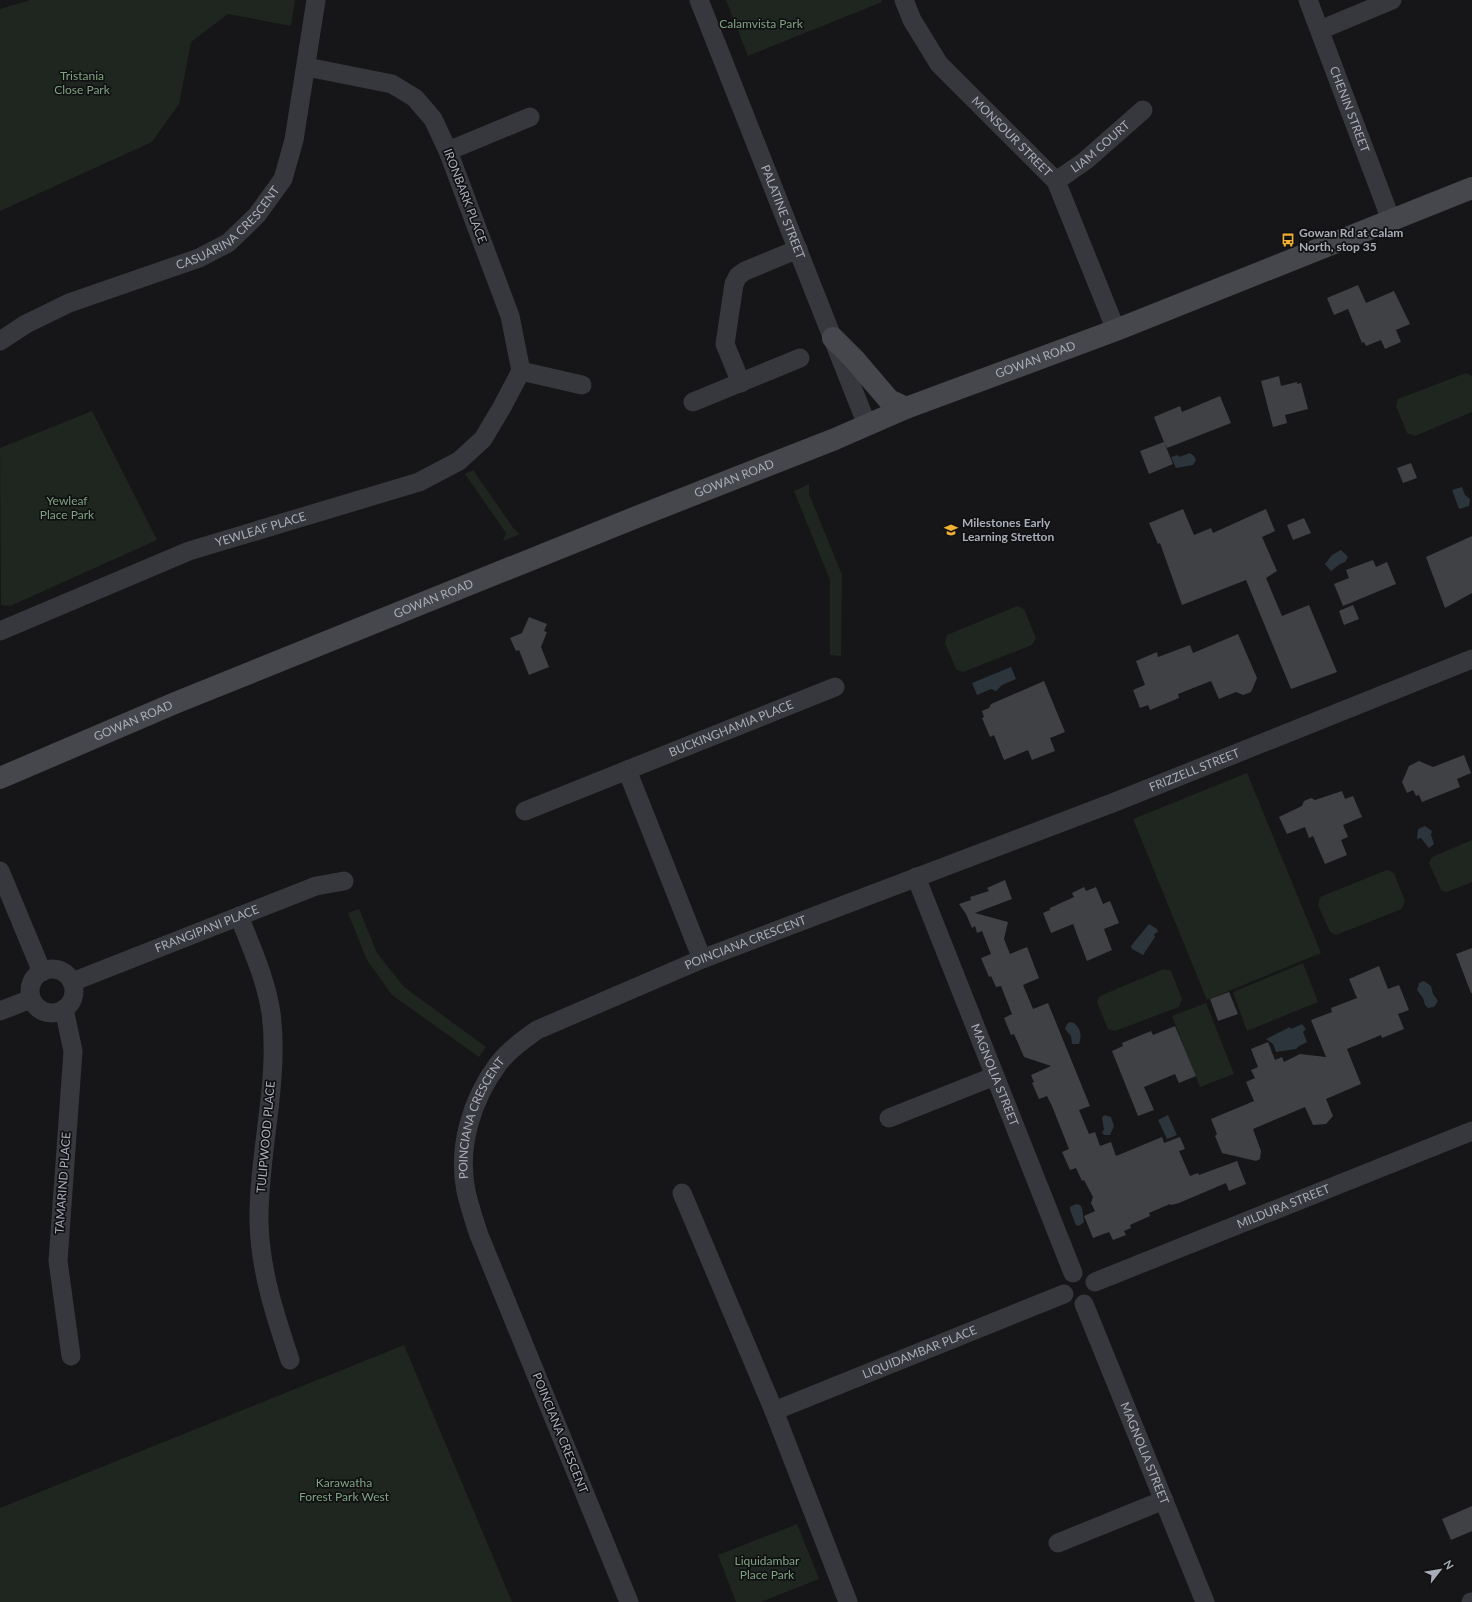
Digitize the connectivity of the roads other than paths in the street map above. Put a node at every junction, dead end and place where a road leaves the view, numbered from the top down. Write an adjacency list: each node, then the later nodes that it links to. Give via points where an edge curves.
1 (316, 0): 7 (street, CASUARINA CRESCENT)
2 (699, 0): 14 (street, PALATINE STREET)
3 (904, 0): 11 (street, MONSOUR STREET, via 912,20 939,64)
4 (1308, 0): 6 (street, CHENIN STREET)
5 (1392, 0): 6 (street)
6 (1320, 30): 13 (street, CHENIN STREET)
7 (307, 67): 10 (street, IRONBARK PLACE, via 392,84 415,98 433,119); 17 (street, CASUARINA CRESCENT, via 294,140 283,179 257,215 228,242 199,258 69,303 26,324)
8 (1143, 110): 11 (street, LIAM COURT, via 1085,161)
9 (530, 117): 10 (street)
10 (448, 151): 19 (street, IRONBARK PLACE, via 510,316)
11 (1056, 181): 15 (street, MONSOUR STREET)
12 (1472, 188): 13 (main road, GOWAN ROAD)
13 (1391, 220): 15 (main road, GOWAN ROAD)
14 (798, 249): 16 (street, PALATINE STREET); 20 (street, via 745,271 738,276 734,284 725,344)
15 (1116, 330): 23 (main road, GOWAN ROAD)
16 (833, 338): 23 (main road, via 889,400); 24 (street, PALATINE STREET)
17 (0, 341)
18 (800, 358): 20 (street)
19 (521, 371): 21 (street); 25 (street, YEWLEAF PLACE, via 483,439 459,460 419,482 189,551)
20 (741, 383): 22 (street)
21 (582, 385)
22 (693, 402)
23 (906, 408): 24 (main road, GOWAN ROAD)
24 (867, 425): 29 (main road, GOWAN ROAD, via 169,706)
25 (0, 631)
26 (1472, 659): 32 (street, FRIZZELL STREET, via 1115,802)
27 (835, 688): 28 (street, BUCKINGHAMIA PLACE)
28 (627, 770): 30 (street, BUCKINGHAMIA PLACE); 35 (street)
29 (0, 778)
30 (525, 811)
31 (0, 871): 36 (street)
32 (916, 877): 35 (street, POINCIANA CRESCENT); 41 (street, MAGNOLIA STREET)
33 (344, 881): 34 (street, FRANGIPANI PLACE, via 316,886)
34 (239, 916): 37 (street, FRANGIPANI PLACE); 50 (street, TULIPWOOD PLACE, via 264,982 271,1013 271,1080 259,1222 270,1303)
35 (702, 959): 54 (street, POINCIANA CRESCENT, via 556,1020 514,1047 482,1088 470,1120 464,1156 466,1190 479,1234)
36 (42, 972): 37 (street, via 56,970 68,976); 38 (street, via 33,980)
37 (72, 982): 39 (street, via 73,998)
38 (31, 999): 39 (street, via 42,1011 57,1013); 40 (street)
39 (64, 1010): 49 (street, TAMARIND PLACE, via 72,1051 58,1261)
40 (0, 1011)
41 (995, 1076): 42 (street); 45 (street, MAGNOLIA STREET)
42 (889, 1118)
43 (1472, 1131): 46 (street, MILDURA STREET)
44 (682, 1193): 51 (street)
45 (1073, 1273): 46 (street, via 1078,1271 1088,1274); 47 (street, via 1065,1279)
46 (1095, 1282): 48 (street, via 1095,1293)
47 (1064, 1294): 48 (street, via 1074,1304); 51 (street, LIQUIDAMBAR PLACE)
48 (1084, 1304): 52 (street, MAGNOLIA STREET)
49 (71, 1356)
50 (290, 1360)
51 (774, 1411): 55 (street)
52 (1164, 1500): 53 (street); 56 (street, MAGNOLIA STREET)
53 (1058, 1543)
54 (629, 1602)
55 (848, 1602)
56 (1205, 1602)

